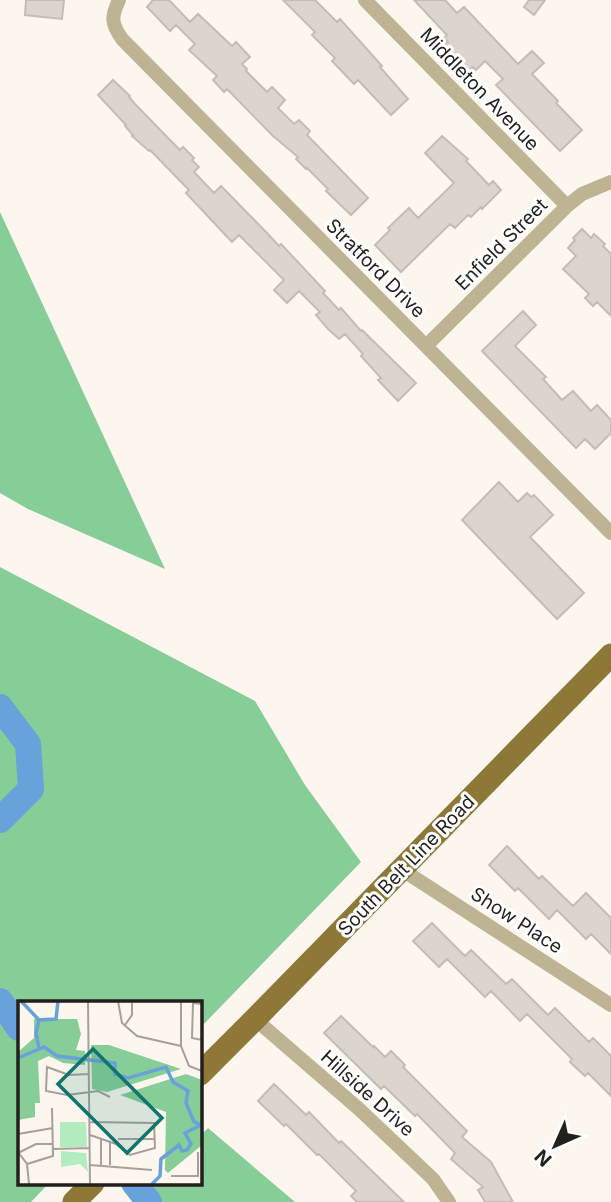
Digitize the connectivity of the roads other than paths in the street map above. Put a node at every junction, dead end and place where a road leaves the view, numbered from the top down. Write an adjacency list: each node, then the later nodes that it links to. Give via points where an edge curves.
1 (119, 0): 5 (street, Stratford Drive, via 112,16 122,39)
2 (365, 0): 4 (street, Middleton Avenue)
3 (611, 182): 4 (street, Enfield Street)
4 (567, 206): 5 (street, Enfield Street)
5 (426, 346): 6 (street, Stratford Drive)
6 (611, 533)
7 (611, 654): 8 (main road, South Belt Line Road)
8 (401, 869): 9 (street, Show Place); 10 (main road, South Belt Line Road)
9 (611, 1005)
10 (255, 1019): 11 (main road, South Belt Line Road); 14 (street, Hillside Drive, via 359,1109 433,1179)
11 (201, 1073)
12 (92, 1184): 13 (main road)
13 (74, 1202)
14 (449, 1202)

